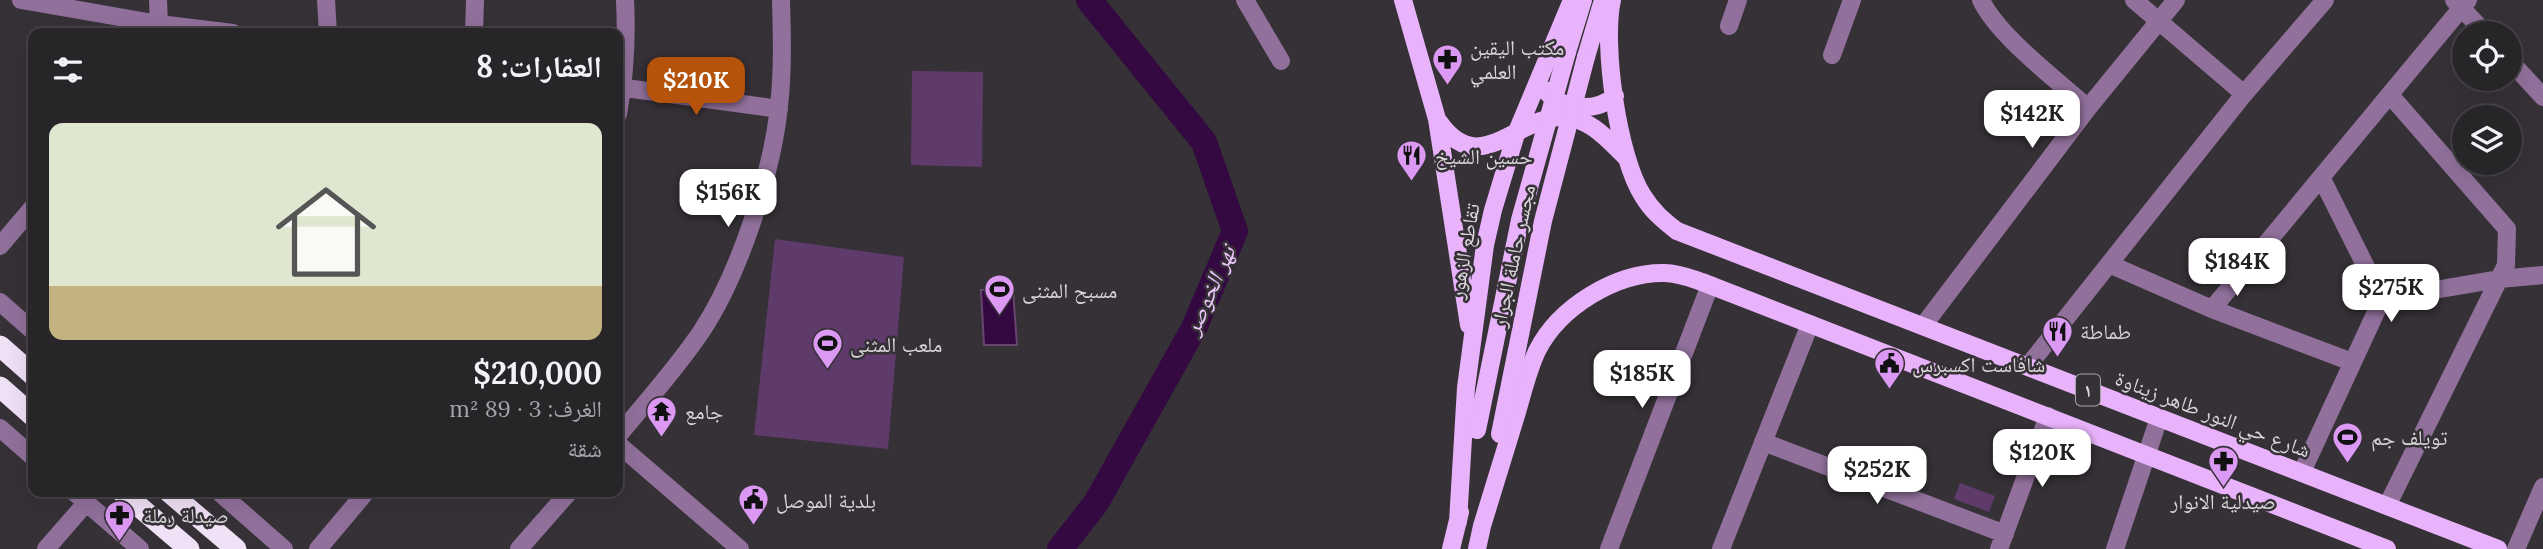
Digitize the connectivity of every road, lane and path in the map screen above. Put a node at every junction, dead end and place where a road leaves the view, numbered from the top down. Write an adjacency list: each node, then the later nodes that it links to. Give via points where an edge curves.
1 (21, 0): 23 (street)
2 (158, 0): 24 (street)
3 (326, 0): 25 (street)
4 (475, 0): 26 (street)
5 (625, 0): 29 (street)
6 (781, 0): 38 (street)
7 (1245, 0): 28 (street)
8 (1403, 0): 39 (main road)
9 (1572, 0): 31 (main road, تقاطع الزهور)
10 (1583, 0): 82 (main road, مجسر حاملة الجرار, bridge, via 1520,220)
11 (1603, 0): 83 (main road, مجسر حاملة الجرار, bridge, via 1543,221)
12 (1612, 0): 35 (main road, via 1609,61)
13 (1738, 0): 22 (street)
14 (1852, 0): 27 (street)
15 (1982, 0): 37 (street, via 1987,13 2006,33)
16 (2134, 0): 20 (street)
17 (2176, 0): 20 (street)
18 (2325, 0): 33 (street)
19 (2461, 3): 21 (street); 34 (street)
20 (2159, 21): 33 (street); 37 (street)
21 (2475, 21)
22 (1729, 26)
23 (153, 28)
24 (158, 28)
25 (328, 28)
26 (474, 28)
27 (1832, 55)
28 (1281, 61)
29 (623, 65)
30 (2522, 74): 36 (street)
31 (1539, 78): 35 (main road, via 1548,94 1568,105 1600,105); 40 (main road, تقاطع الزهور)
32 (623, 87): 38 (street)
33 (2244, 94): 45 (street)
34 (2390, 95): 42 (street); 47 (street, via 2507,229 2506,265)
35 (1615, 96): 41 (main road)
36 (2543, 97)
37 (2088, 108): 53 (street)
38 (779, 109): 68 (street, via 763,183 728,280 678,365)
39 (1437, 119): 40 (main road, via 1451,138 1474,146); 55 (main road)
40 (1516, 134): 41 (main road, via 1533,123 1564,117 1590,125); 55 (main road, تقاطع الزهور, via 1485,245)
41 (1628, 159): 53 (main road, شارع حي النور طاهر زيناوة / ١, via 1642,194 1657,215 1677,231)
42 (2321, 177): 49 (street); 51 (street)
43 (28, 212): 44 (street)
44 (0, 246)
45 (2109, 264): 51 (street); 59 (street)
46 (2543, 275): 47 (street)
47 (2499, 279): 49 (street); 81 (street)
48 (1710, 285): 52 (main road); 57 (main road, via 1665,273 1611,285 1565,315); 96 (street)
49 (2382, 299): 58 (street)
50 (0, 302): 54 (street)
51 (2212, 309): 58 (street)
52 (1810, 324): 65 (main road); 69 (street)
53 (1923, 326): 59 (main road, شارع حي النور طاهر زيناوة / ١)
54 (28, 327)
55 (1472, 345): 57 (main road, via 1488,363 1506,369 1527,362); 62 (main road, تقاطع الزهور)
56 (0, 346): 60 (highway)
57 (1538, 350): 63 (main road)
58 (2352, 362): 73 (street)
59 (2028, 366): 66 (main road, شارع حي النور طاهر زيناوة / ١)
60 (28, 371)
61 (0, 387): 64 (highway)
62 (1466, 388): 63 (main road, via 1482,377 1499,377); 82 (main road, تقاطع الزهور)
63 (1523, 393): 83 (main road)
64 (28, 412)
65 (2048, 416): 72 (main road); 84 (street)
66 (2159, 418): 72 (street); 73 (main road, شارع حي النور طاهر زيناوة / ١)
67 (0, 428): 71 (street)
68 (623, 430)
69 (1763, 442): 84 (street); 85 (street)
70 (623, 448): 93 (street)
71 (28, 453)
72 (2146, 453): 97 (street); 98 (main road)
73 (2302, 472): 81 (main road, شارع حي النور طاهر زيناوة / ١)
74 (2543, 487): 100 (street)
75 (80, 497): 86 (street); 87 (street)
76 (128, 497): 88 (highway)
77 (175, 497): 89 (highway)
78 (225, 497): 90 (street)
79 (362, 497): 91 (street)
80 (565, 497): 92 (street)
81 (2387, 506): 99 (main road, شارع حي النور طاهر زيناوة / ١)
82 (1458, 522): 94 (main road)
83 (1482, 526): 95 (main road)
84 (2002, 541)
85 (1726, 548)
86 (46, 549)
87 (141, 549)
88 (189, 549)
89 (236, 549)
90 (284, 549)
91 (318, 549)
92 (519, 549)
93 (740, 549)
94 (1451, 549)
95 (1478, 549)
96 (1609, 549)
97 (2115, 549)
98 (2387, 549)
99 (2498, 549)
100 (2516, 549)

